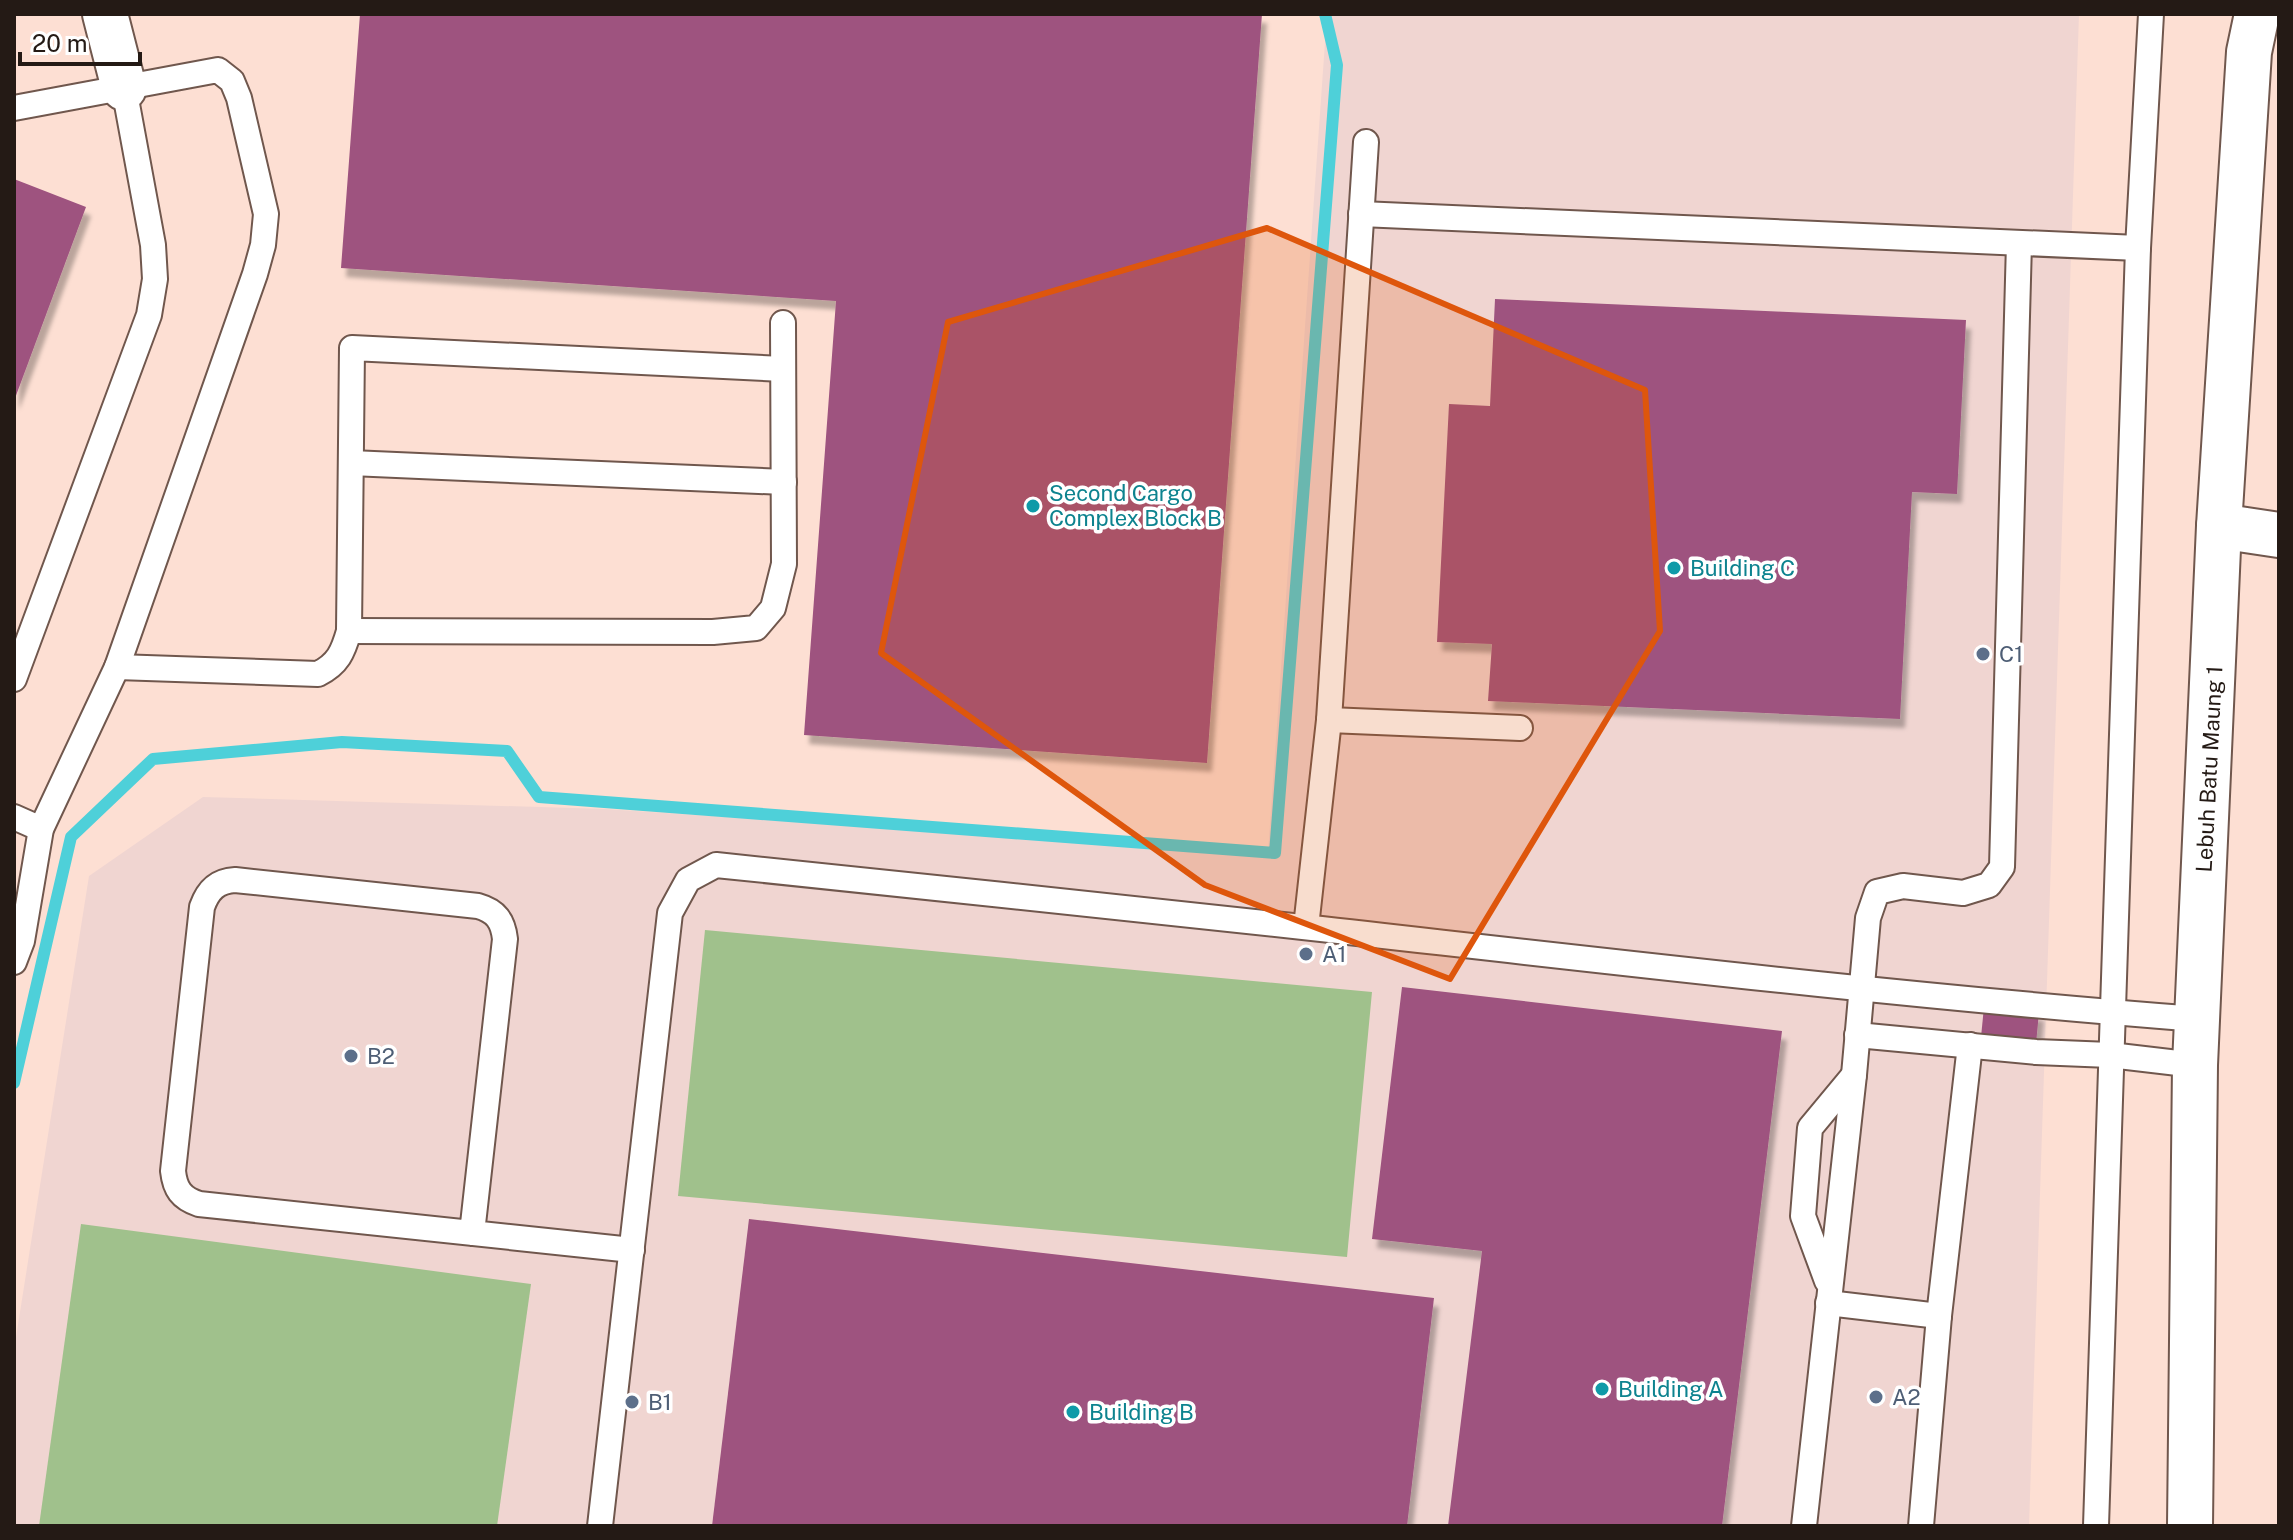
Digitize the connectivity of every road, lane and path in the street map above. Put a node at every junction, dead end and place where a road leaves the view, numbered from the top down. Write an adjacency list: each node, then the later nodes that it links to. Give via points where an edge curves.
1 (105, 14): 4 (street)
2 (2151, 14): 9 (lane)
3 (2257, 14): 14 (street, Lebuh Batu Maung 1, via 2249,52)
4 (124, 88): 5 (lane); 17 (lane, via 218,70 232,81 266,214 255,274); 18 (lane, via 153,245 149,315)
5 (14, 108)
6 (1366, 142): 7 (lane)
7 (1361, 214): 8 (lane); 19 (lane)
8 (2019, 243): 9 (lane); 25 (lane, via 2002,867 1989,885 1963,893 1903,886 1877,892 1868,918)
9 (2138, 248): 26 (lane)
10 (783, 323): 11 (lane)
11 (783, 369): 12 (lane, via 352,348); 13 (lane)
12 (351, 463): 13 (lane); 16 (lane)
13 (784, 482): 16 (lane, via 784,564 773,608 756,628)
14 (2219, 526): 15 (street); 27 (street, Lebuh Batu Maung 1)
15 (2279, 535)
16 (349, 631): 17 (lane, via 343,653 318,674)
17 (117, 667): 22 (lane)
18 (14, 679)
19 (1329, 720): 20 (lane); 23 (lane)
20 (1520, 728)
21 (14, 817): 22 (lane)
22 (41, 829): 24 (lane)
23 (1306, 927): 25 (lane); 34 (lane, via 716,865 688,880 670,913)
24 (14, 962)
25 (1861, 990): 26 (lane); 28 (lane)
26 (2112, 1012): 27 (lane); 30 (lane)
27 (2197, 1019): 31 (street, Lebuh Batu Maung 1)
28 (1857, 1035): 29 (lane); 32 (lane)
29 (1970, 1045): 30 (lane); 36 (lane)
30 (2110, 1055): 31 (lane); 40 (lane)
31 (2195, 1065): 41 (street, Lebuh Batu Maung 1)
32 (1854, 1075): 35 (lane); 35 (lane, via 1810,1128 1803,1216)
33 (472, 1233): 33 (lane, via 199,1204 179,1193 173,1171 201,923 206,895 214,887 235,880 311,888 478,906 498,917 505,939); 34 (lane)
34 (632, 1250): 37 (lane)
35 (1829, 1295): 36 (lane); 38 (lane)
36 (1939, 1316): 39 (lane)
37 (600, 1526)
38 (1804, 1526)
39 (1921, 1526)
40 (2096, 1526)
41 (2190, 1526)

